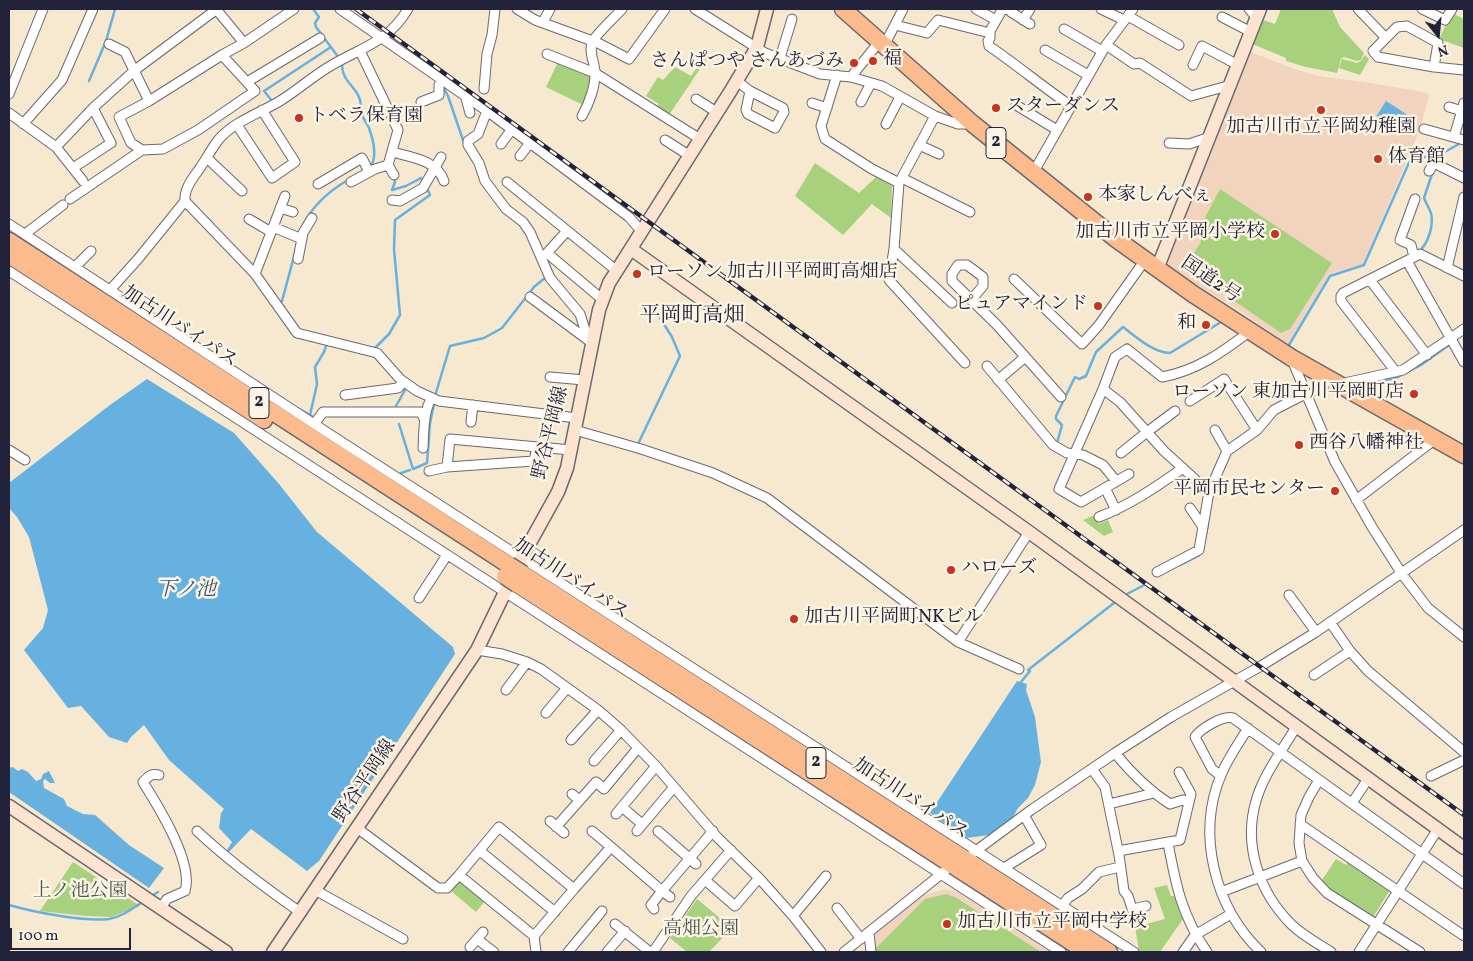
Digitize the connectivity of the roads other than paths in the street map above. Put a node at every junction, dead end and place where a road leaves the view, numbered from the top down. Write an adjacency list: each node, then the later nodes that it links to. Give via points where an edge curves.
1 (43, 9): 65 (street)
2 (93, 9): 86 (street, via 62,80)
3 (216, 9): 38 (street); 52 (street)
4 (294, 9): 38 (street)
5 (396, 9): 23 (street)
6 (496, 9): 63 (street, via 484,71)
7 (517, 9): 29 (street)
8 (550, 9): 29 (street)
9 (622, 9): 37 (street)
10 (665, 9): 37 (street, via 629,59)
11 (695, 9): 42 (street)
12 (767, 9): 42 (street, 野谷平岡線)
13 (843, 9): 39 (highway, 国道2号 / 2)
14 (902, 9): 30 (street)
15 (976, 9): 28 (street)
16 (1008, 9): 17 (street, via 1026,22); 28 (street, via 1002,10)
17 (1030, 9)
18 (1101, 9): 25 (street)
19 (1358, 9): 34 (street)
20 (1422, 9): 21 (street, via 1445,20)
21 (1452, 9)
22 (341, 12): 36 (street)
23 (407, 12): 36 (street, via 395,28)
24 (1255, 12): 32 (street)
25 (1128, 15): 41 (street); 43 (street)
26 (1222, 17): 32 (street)
27 (792, 19): 48 (street)
28 (996, 20): 33 (street)
29 (543, 22): 37 (street)
30 (894, 25): 33 (street, via 927,34 938,20); 39 (street)
31 (1064, 29): 43 (street)
32 (1251, 32): 50 (street)
33 (990, 33): 74 (street, via 989,46)
34 (1385, 37): 51 (street, via 1372,51 1378,57); 51 (street, via 1397,26 1407,26 1438,43)
35 (320, 38): 60 (street)
36 (381, 38): 45 (street); 58 (street)
37 (592, 41): 54 (street)
38 (244, 43): 47 (street)
39 (882, 44): 57 (street); 88 (highway, 国道2号 / 2)
40 (109, 45): 52 (street, via 125,52)
41 (1179, 45)
42 (757, 47): 48 (street); 59 (street, 野谷平岡線)
43 (1104, 48): 56 (street); 62 (street, via 1134,64 1140,63 1191,96)
44 (1045, 50): 56 (street)
45 (360, 52): 79 (street, via 328,67 279,102); 104 (street, via 376,93 398,130)
46 (547, 54): 54 (street)
47 (222, 55): 60 (street); 69 (street)
48 (780, 58): 55 (street, via 820,74)
49 (1193, 65): 50 (street, via 1202,46)
50 (1238, 65): 62 (street)
51 (1434, 67): 53 (street)
52 (135, 70): 69 (street); 77 (street)
53 (1464, 70)
54 (595, 73): 84 (street); 95 (street)
55 (837, 75): 57 (street); 78 (street)
56 (1088, 75): 74 (street)
57 (851, 77): 61 (street)
58 (442, 80): 66 (street); 70 (street, via 439,95)
59 (736, 81): 64 (street); 83 (street, 野谷平岡線)
60 (246, 82): 103 (street, via 254,91 198,130 163,149)
61 (871, 83): 67 (street); 71 (street)
62 (1231, 85): 93 (street)
63 (484, 89)
64 (750, 91): 64 (street, via 783,108 784,112 774,128 759,124 748,114)
65 (9, 94)
66 (465, 95): 80 (street); 82 (street)
67 (900, 97): 85 (street); 87 (street)
68 (696, 99): 83 (street)
69 (150, 101): 103 (street, via 119,117 131,143)
70 (421, 102)
71 (861, 102)
72 (812, 103): 78 (street)
73 (1016, 105): 92 (street)
74 (1071, 106): 92 (street)
75 (1449, 107): 76 (street)
76 (1463, 107): 94 (street)
77 (93, 108): 102 (street); 111 (street, via 111,143)
78 (827, 108): 120 (street, via 821,126 826,139 872,169)
79 (262, 110): 89 (street); 89 (street, via 295,162 272,178)
80 (487, 111): 90 (street); 168 (street, via 478,134 468,141 468,145 483,166 488,186 532,236 550,278 580,314)
81 (9, 113): 86 (street)
82 (470, 113)
83 (718, 113): 95 (street, 野谷平岡線)
84 (582, 116)
85 (935, 116): 88 (street, via 958,124); 101 (street)
86 (23, 124): 102 (street)
87 (886, 124)
88 (973, 124): 114 (highway, 国道2号 / 2)
89 (237, 125): 109 (street, via 219,139)
90 (512, 129): 98 (street); 100 (street)
91 (1424, 129): 94 (street)
92 (1057, 130): 114 (street)
93 (1210, 137): 99 (street, via 1189,144); 151 (street)
94 (1454, 137): 97 (street)
95 (700, 139): 108 (street, 野谷平岡線)
96 (665, 140): 108 (street)
97 (1464, 140)
98 (530, 143): 107 (street); 141 (street, via 629,217)
99 (1169, 143)
100 (501, 144)
101 (919, 145): 105 (street); 120 (street)
102 (56, 147): 111 (street)
103 (142, 150): 142 (street)
104 (392, 152): 110 (street); 112 (street, via 423,160)
105 (938, 154)
106 (441, 156): 112 (street)
107 (520, 156)
108 (690, 156): 141 (street, 野谷平岡線)
109 (207, 158): 124 (street); 129 (street, via 186,189)
110 (388, 166): 115 (street); 116 (street, via 375,169)
111 (73, 168): 118 (street)
112 (435, 168): 119 (street, via 441,172); 128 (street, via 423,188 408,199)
113 (1429, 171): 117 (street, via 1434,163)
114 (1033, 173): 151 (highway, 国道2号 / 2)
115 (394, 175)
116 (366, 177): 121 (street); 123 (street, via 362,158 334,178)
117 (1464, 178)
118 (83, 181)
119 (444, 181)
120 (901, 181): 132 (street); 146 (street)
121 (352, 182)
122 (507, 182): 139 (street, via 522,189)
123 (318, 184)
124 (242, 191)
125 (285, 196): 130 (street)
126 (1464, 197): 140 (street)
127 (1415, 199): 136 (street)
128 (392, 200)
129 (185, 202): 156 (street); 160 (street)
130 (277, 210): 131 (street); 137 (street)
131 (293, 212)
132 (970, 212)
133 (248, 218): 137 (street)
134 (312, 218): 143 (street)
135 (9, 224): 142 (street)
136 (1405, 226): 138 (street); 150 (street, via 1400,240 1410,245)
137 (272, 229): 143 (street); 156 (street)
138 (1414, 229)
139 (567, 230): 155 (street); 161 (street, via 547,254)
140 (1460, 230): 153 (street)
141 (642, 232): 145 (street, 野谷平岡線)
142 (25, 234): 152 (street)
143 (302, 239): 149 (street)
144 (9, 241): 225 (highway, 加古川バイパス / 2)
145 (631, 249): 155 (street, 野谷平岡線); 221 (street)
146 (894, 249): 164 (street, via 940,296); 173 (street, via 889,280)
147 (91, 250): 152 (street)
148 (9, 255): 225 (highway, 加古川バイパス / 2)
149 (298, 259)
150 (1411, 259): 153 (street, via 1420,254); 159 (street); 167 (street)
151 (1151, 264): 158 (street, via 1082,344 1028,286); 166 (highway, 国道2号 / 2)
152 (75, 267): 160 (street)
153 (1447, 268): 157 (street)
154 (9, 271): 222 (street)
155 (617, 271): 161 (street, 野谷平岡線)
156 (255, 274): 180 (street, via 296,333 377,353)
157 (1464, 276)
158 (1014, 279)
159 (1370, 280): 169 (street); 175 (street, via 1343,293 1341,301)
160 (110, 290): 193 (street)
161 (603, 300): 168 (street, 野谷平岡線)
162 (971, 300): 170 (street)
163 (533, 302): 168 (street, via 561,326)
164 (952, 303)
165 (1464, 329): 167 (street)
166 (1250, 331): 171 (highway, 国道2号 / 2); 183 (street, via 1219,355 1177,375 1162,378 1127,349 1115,357)
167 (1450, 339): 169 (street); 172 (street)
168 (592, 343): 177 (street, 野谷平岡線)
169 (1427, 354): 175 (street)
170 (1024, 358): 178 (street); 182 (street)
171 (1292, 358): 181 (highway, 国道2号 / 2); 185 (street)
172 (1464, 362)
173 (964, 363)
174 (986, 366): 178 (street)
175 (1396, 372): 181 (street)
176 (550, 377): 177 (street)
177 (584, 380): 194 (street, 野谷平岡線)
178 (998, 380): 205 (street, via 1053,445 1067,454)
179 (1061, 381): 182 (street)
180 (403, 382): 184 (street, via 398,388 362,396); 187 (street)
181 (1342, 387): 198 (highway, 国道2号 / 2)
182 (1053, 388): 186 (street)
183 (1103, 389): 197 (street, via 1120,402); 205 (street)
184 (345, 395)
185 (1306, 396): 196 (street, via 1274,410); 215 (street)
186 (1061, 397)
187 (432, 398): 189 (street); 191 (street)
188 (1190, 402): 196 (street, via 1203,399 1224,379)
189 (473, 405): 192 (street); 194 (street)
190 (1175, 412): 197 (street)
191 (425, 421): 193 (street, via 421,412 324,412); 200 (street)
192 (471, 422)
193 (315, 423): 225 (street)
194 (576, 424): 202 (street, 野谷平岡線); 231 (street, via 713,473 767,498)
195 (1215, 430): 203 (street)
196 (1256, 430): 203 (street)
197 (1147, 432): 204 (street); 209 (street)
198 (1432, 438): 206 (highway, 国道2号 / 2); 215 (street, via 1429,444)
199 (537, 447): 202 (street); 208 (street, via 534,460); 208 (street, via 450,439)
200 (423, 448)
201 (9, 450): 207 (street)
202 (571, 450): 225 (street, 野谷平岡線, via 558,492)
203 (1227, 451): 214 (street)
204 (1121, 453)
205 (1074, 454): 212 (street, via 1103,465); 213 (street, via 1059,489 1081,502)
206 (1464, 455)
207 (25, 460)
208 (447, 467): 210 (street)
209 (1183, 468): 214 (street); 217 (street)
210 (428, 471)
211 (1129, 474): 212 (street)
212 (1116, 482): 213 (street)
213 (1104, 488): 217 (street)
214 (1210, 492): 219 (street)
215 (1356, 500): 224 (street)
216 (1190, 508): 219 (street)
217 (1116, 510): 218 (street)
218 (1099, 517)
219 (1203, 527): 223 (street, via 1199,550)
220 (1464, 530): 224 (street)
221 (1029, 532): 231 (street); 237 (street)
222 (447, 555): 225 (street); 227 (street, via 430,589)
223 (1157, 572)
224 (1402, 574): 228 (street); 230 (street, via 1428,608)
225 (514, 575): 232 (street, 野谷平岡線); 282 (street); 289 (street); 336 (highway, 加古川バイパス / 2); 337 (highway, 加古川バイパス / 2)
226 (1290, 595): 229 (street)
227 (419, 598)
228 (1330, 622): 229 (street); 233 (street)
229 (1316, 632): 237 (street)
230 (1464, 637)
231 (958, 642): 235 (street)
232 (476, 650): 234 (street); 271 (street, 野谷平岡線)
233 (1350, 651): 236 (street); 248 (street, via 1368,671)
234 (527, 662): 238 (street); 239 (street)
235 (1020, 670)
236 (1314, 674)
237 (1236, 681): 243 (street); 249 (street)
238 (568, 688): 240 (street); 241 (street)
239 (506, 690)
240 (598, 710): 244 (street); 245 (street)
241 (546, 713)
242 (1248, 728): 247 (street); 256 (street); 256 (street, via 1228,716 1197,733 1195,737 1212,769)
243 (1296, 728): 247 (street); 258 (street)
244 (621, 730): 246 (street); 251 (street)
245 (571, 740)
246 (638, 748): 252 (street); 263 (street, via 604,789 596,782)
247 (1281, 752): 259 (street); 292 (street, via 1256,799 1252,816 1253,856)
248 (1464, 752)
249 (1115, 753): 253 (street); 261 (street, via 1129,771)
250 (1464, 760): 257 (street)
251 (594, 761)
252 (656, 766): 260 (street); 260 (street, via 619,810 639,827)
253 (1092, 769): 266 (street, via 1105,787); 268 (street)
254 (1179, 772): 264 (street, via 1191,794)
255 (159, 774): 307 (street, via 150,775 143,782 176,842 187,885 185,891 167,900)
256 (1220, 776): 301 (street, via 1214,799 1211,838 1214,873)
257 (1432, 776)
258 (1368, 779): 265 (street); 272 (street)
259 (1319, 780): 265 (street); 269 (street, via 1303,808)
260 (674, 787): 276 (street)
261 (1154, 793): 264 (street, via 1170,804 1183,800); 266 (street)
262 (572, 794): 263 (street)
263 (580, 800): 270 (street)
264 (1189, 802): 277 (street, via 1180,840)
265 (1352, 803): 284 (street)
266 (1109, 804): 283 (street)
267 (9, 806): 307 (street)
268 (1024, 815): 282 (street); 288 (street, via 1040,845)
269 (1300, 824): 286 (street); 300 (street)
270 (556, 827)
271 (357, 828): 290 (street, via 438,888 447,888); 298 (street, 野谷平岡線)
272 (1438, 829): 279 (street); 284 (street)
273 (197, 831): 310 (street, via 218,851)
274 (592, 831): 278 (street)
275 (658, 831): 285 (street)
276 (713, 831): 280 (street); 285 (street)
277 (1168, 843): 283 (street); 319 (street, via 1177,891)
278 (611, 847): 297 (street); 299 (street)
279 (1464, 848)
280 (731, 850): 293 (street); 294 (street)
281 (480, 851): 290 (street); 297 (street, via 499,827); 311 (street)
282 (974, 852): 288 (street)
283 (1118, 852): 287 (street)
284 (1423, 854): 295 (street); 300 (street)
285 (693, 861): 299 (street)
286 (1302, 861): 292 (street); 317 (street, via 1327,894)
287 (1120, 867): 304 (street, via 1099,872); 305 (street, via 1124,891 1134,913)
288 (1004, 868): 304 (street)
289 (942, 873): 321 (street); 335 (street)
290 (459, 875): 320 (street)
291 (826, 876): 302 (street)
292 (1260, 877): 301 (street); 342 (street, via 1268,895 1291,924)
293 (760, 878): 294 (street, via 734,906); 313 (street)
294 (705, 880): 331 (street)
295 (1464, 884)
296 (805, 886): 302 (street)
297 (574, 889): 311 (street)
298 (315, 890): 310 (street, 野谷平岡線); 323 (street, via 356,917 385,924)
299 (662, 891): 303 (street); 308 (street, via 651,905)
300 (1398, 891): 317 (street); 322 (street)
301 (1221, 892): 312 (street)
302 (812, 893): 313 (street)
303 (670, 897)
304 (1062, 906): 338 (street)
305 (1146, 906)
306 (837, 908): 314 (street)
307 (160, 909): 325 (street)
308 (654, 909)
309 (602, 911): 329 (street, via 588,923)
310 (300, 912): 326 (street, 野谷平岡線)
311 (555, 912): 320 (street)
312 (1231, 914): 319 (street); 341 (street)
313 (793, 916): 332 (street)
314 (844, 917): 315 (street); 321 (street)
315 (836, 923)
316 (616, 924): 318 (street)
317 (1377, 924): 343 (street); 344 (street)
318 (625, 931): 330 (street); 331 (street)
319 (1195, 935): 339 (street); 340 (street)
320 (534, 936): 328 (street)
321 (865, 936): 333 (street); 334 (street, via 871,944)
322 (1464, 936)
323 (403, 939)
324 (470, 947): 327 (street, via 480,936)
325 (226, 952)
326 (273, 952)
327 (494, 952)
328 (536, 952)
329 (568, 952)
330 (607, 952)
331 (652, 952)
332 (821, 952)
333 (844, 952)
334 (871, 952)
335 (1061, 952)
336 (1087, 952)
337 (1109, 952)
338 (1134, 952)
339 (1183, 952)
340 (1207, 952)
341 (1261, 952)
342 (1331, 952)
343 (1358, 952)
344 (1420, 952)

